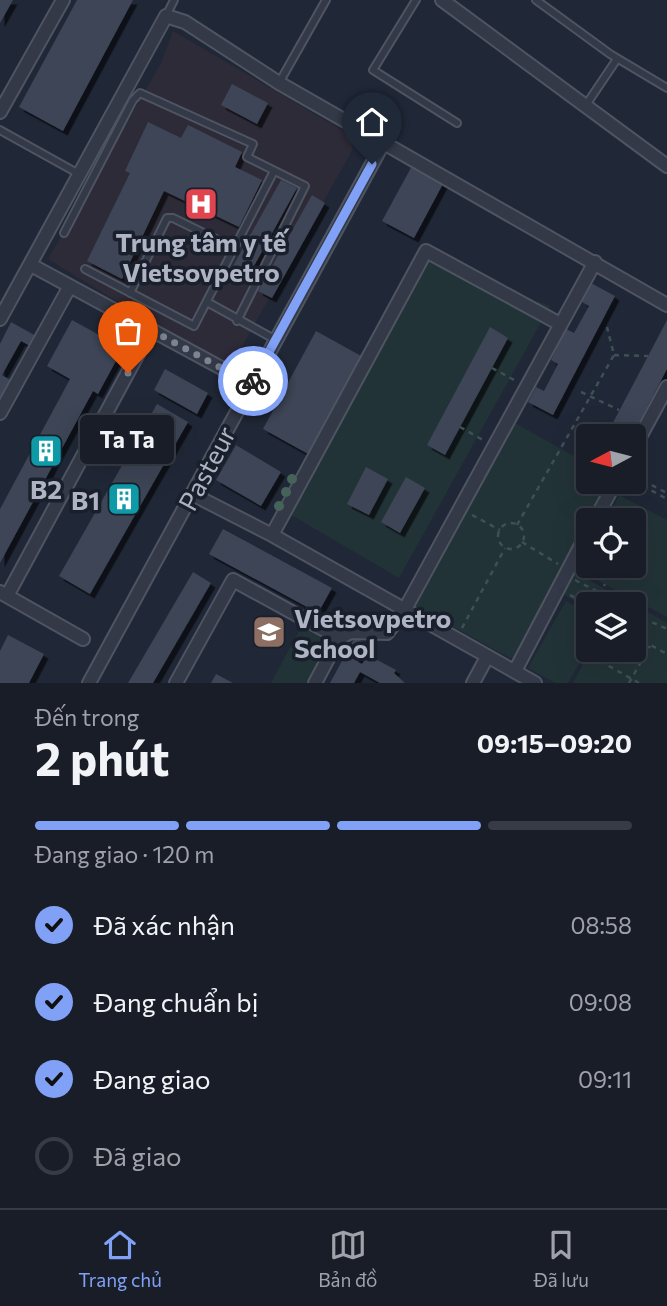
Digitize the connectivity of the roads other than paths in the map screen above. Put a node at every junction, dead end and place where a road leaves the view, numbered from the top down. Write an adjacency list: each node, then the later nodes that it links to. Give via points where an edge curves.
1 (63, 0): 11 (street)
2 (174, 0): 7 (lane)
3 (326, 0): 9 (lane)
4 (416, 0): 13 (lane, via 373,70)
5 (536, 0): 8 (lane)
6 (451, 3): 12 (street)
7 (166, 16): 9 (street, via 185,22); 18 (street)
8 (617, 59): 10 (lane); 12 (lane)
9 (279, 83): 15 (street)
10 (667, 88)
11 (2, 103)
12 (585, 107): 16 (street)
13 (457, 123)
14 (0, 130): 18 (lane)
15 (384, 142): 21 (street); 32 (street, Pasteur)
16 (667, 166)
17 (275, 171): 19 (lane, via 247,157 253,144 140,93); 20 (lane); 29 (lane, via 304,186)
18 (79, 174): 22 (street)
19 (64, 233)
20 (234, 248): 25 (lane, via 167,218); 26 (lane)
21 (595, 262): 27 (street); 30 (street)
22 (31, 265): 24 (street); 28 (street)
23 (85, 269): 25 (lane)
24 (70, 286): 31 (street); 35 (street)
25 (130, 293): 26 (lane, via 194,326)
26 (206, 302): 29 (lane)
27 (667, 305)
28 (0, 319)
29 (237, 321): 32 (lane)
30 (560, 324): 40 (street, via 426,251); 43 (street)
31 (151, 330): 33 (street); 36 (street)
32 (276, 340): 33 (street, Pasteur)
33 (251, 384): 39 (street, Pasteur)
34 (667, 387): 37 (street)
35 (0, 413)
36 (104, 415): 38 (lane); 42 (street)
37 (646, 426)
38 (132, 430)
39 (192, 494): 40 (street); 48 (street, Pasteur)
40 (272, 534): 43 (street)
41 (576, 559): 47 (street)
42 (3, 594): 45 (street)
43 (404, 611): 44 (street, via 387,633 351,632); 46 (street)
44 (339, 638): 49 (street, via 233,580); 50 (street)
45 (83, 639)
46 (487, 657): 47 (street); 51 (street)
47 (515, 671): 52 (street)
48 (89, 683)
49 (176, 683)
50 (315, 683)
51 (473, 683)
52 (535, 683)

